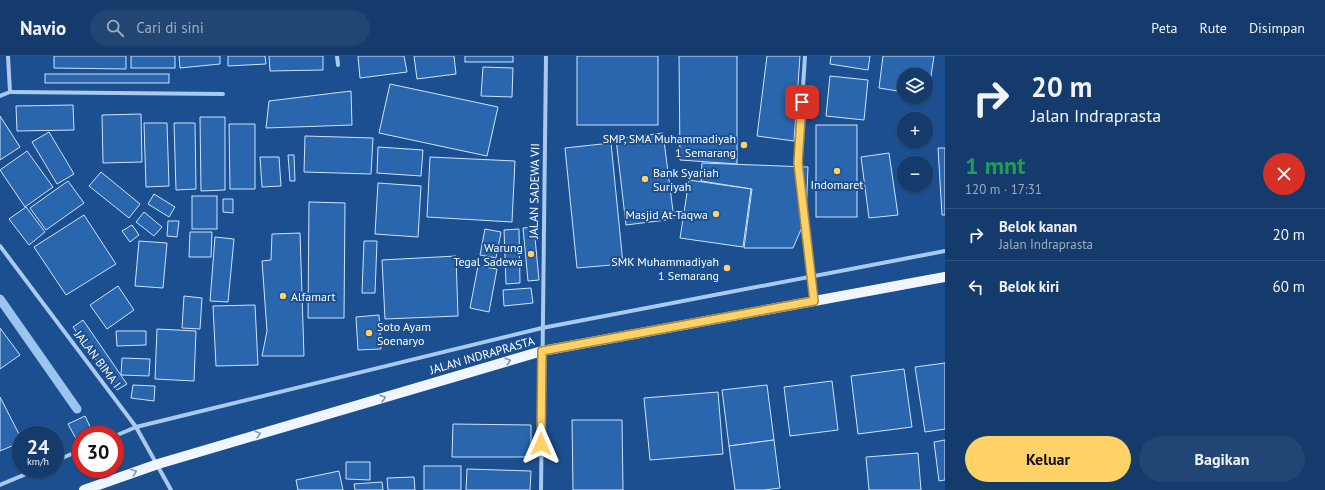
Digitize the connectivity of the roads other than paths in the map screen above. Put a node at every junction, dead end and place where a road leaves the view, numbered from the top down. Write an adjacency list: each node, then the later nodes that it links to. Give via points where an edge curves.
1 (8, 56): 6 (street)
2 (337, 56): 5 (street)
3 (546, 56): 13 (street, JALAN SADEWA VII)
4 (806, 56): 12 (street, via 798,163)
5 (338, 65)
6 (10, 92): 7 (street); 8 (street)
7 (223, 94)
8 (0, 96)
9 (0, 246): 15 (street, JALAN BIMA I)
10 (945, 251): 13 (street)
11 (945, 277): 12 (main road, JALAN INDRAPRASTA)
12 (814, 301): 14 (main road, JALAN INDRAPRASTA)
13 (542, 328): 14 (street, JALAN SADEWA VII); 15 (street)
14 (542, 351): 17 (main road, JALAN INDRAPRASTA, one-way to 14); 22 (street, JALAN SADEWA VII)
15 (136, 426): 16 (street); 17 (street, JALAN BIMA I)
16 (124, 432)
17 (158, 464): 20 (main road, JALAN INDRAPRASTA, one-way to 17); 21 (street, JALAN BIMA I)
18 (17, 478): 19 (street)
19 (0, 485)
20 (84, 490)
21 (171, 490)
22 (541, 490)

